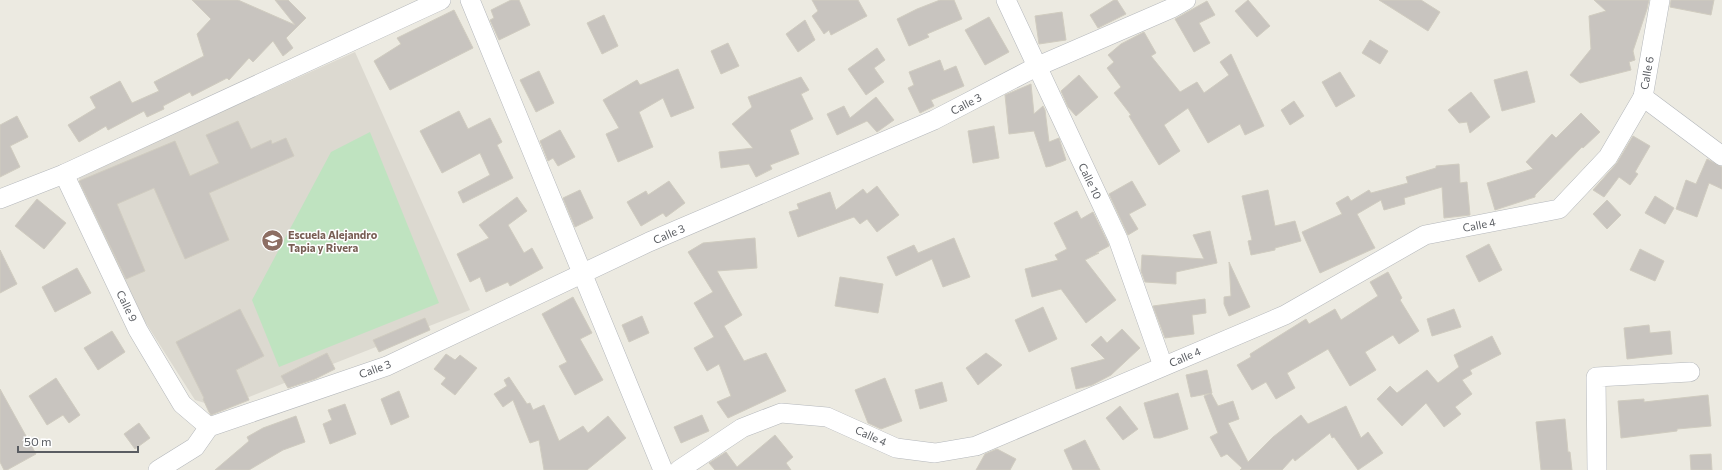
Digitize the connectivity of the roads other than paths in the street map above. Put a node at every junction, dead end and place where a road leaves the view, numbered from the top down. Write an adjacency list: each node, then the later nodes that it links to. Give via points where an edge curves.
1 (441, 0): 9 (street)
2 (470, 0): 11 (street)
3 (1006, 0): 6 (street, Calle 10)
4 (1186, 0): 6 (street, Calle 3)
5 (1660, 0): 7 (street, Calle 6)
6 (1036, 67): 11 (street, Calle 3, via 934,120 648,242); 12 (street, Calle 10, via 1118,239)
7 (1643, 97): 8 (street, Calle 6); 12 (street, Calle 4, via 1608,157 1559,209 1425,235 1285,315)
8 (1722, 156)
9 (64, 174): 10 (street); 14 (street, Calle 9, via 138,330 182,404)
10 (0, 198)
11 (583, 273): 14 (street, Calle 3, via 387,366); 16 (street)
12 (1163, 366): 17 (street, Calle 4, via 976,446 935,453 896,448 827,417 781,413 742,428)
13 (1690, 372): 18 (street, via 1596,378)
14 (209, 427): 15 (street, via 195,447)
15 (158, 470)
16 (663, 470)
17 (679, 470)
18 (1597, 470)

